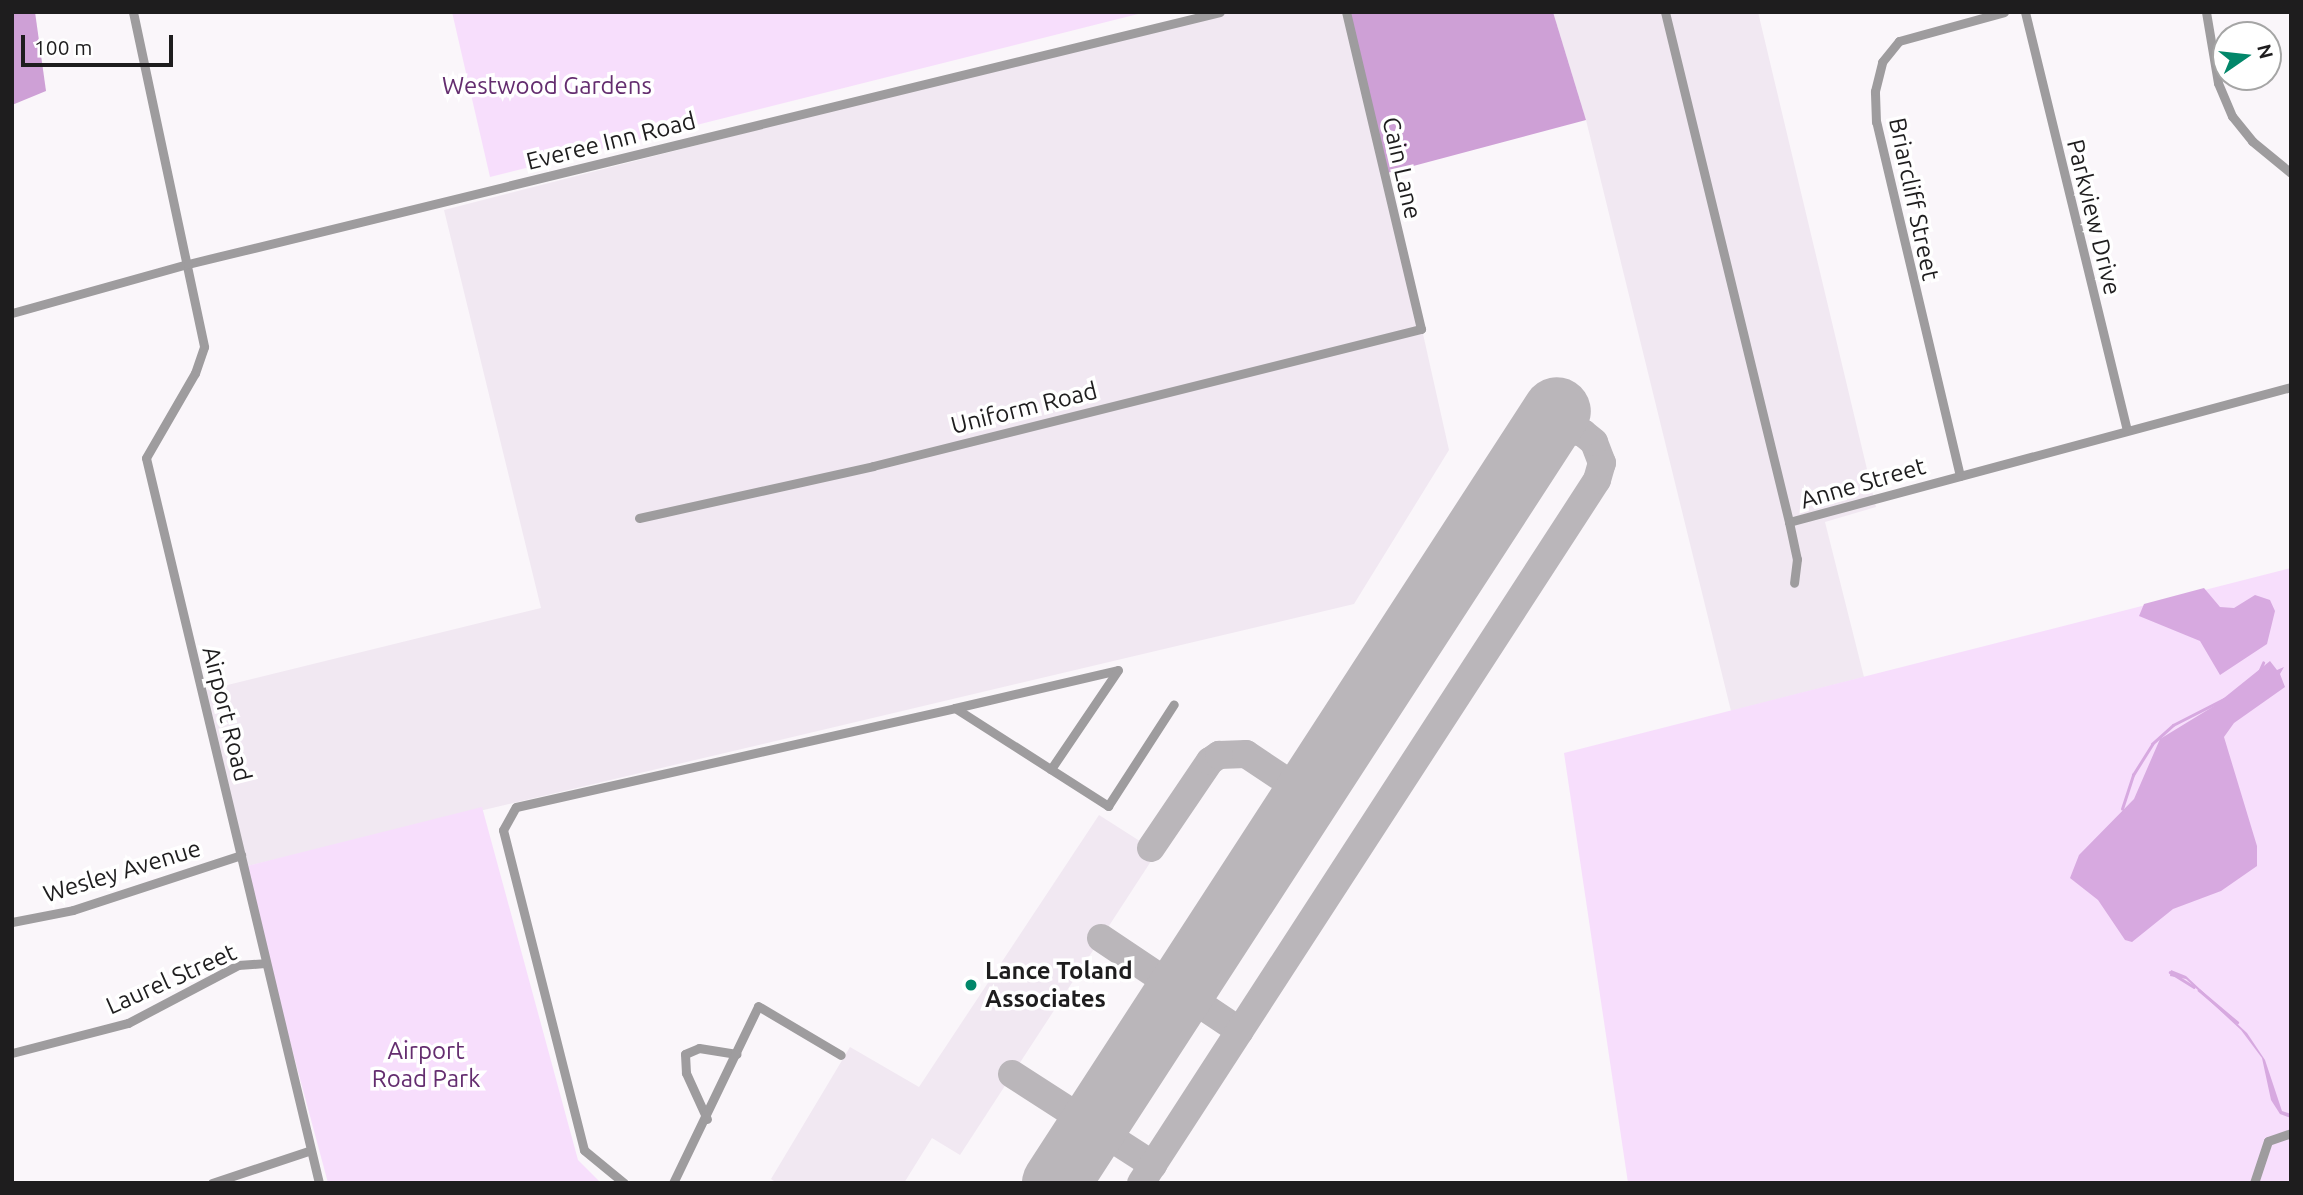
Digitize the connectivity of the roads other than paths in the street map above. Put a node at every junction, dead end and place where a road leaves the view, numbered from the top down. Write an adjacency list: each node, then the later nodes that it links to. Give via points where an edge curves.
1 (133, 12): 9 (street, Airport Road)
2 (1220, 12): 9 (street, Everee Inn Road)
3 (1346, 12): 11 (street, Cain Lane, via 1421,329)
4 (1665, 12): 16 (street, Anne Street)
5 (2004, 12): 14 (street, Briarcliff Street, via 1899,41 1882,62 1875,91 1876,122)
6 (2025, 12): 13 (street, Parkview Drive)
7 (2206, 12): 8 (street, via 2218,83 2232,116 2259,148)
8 (2291, 173)
9 (188, 264): 10 (street, Everee Inn Road); 21 (street, Airport Road, via 204,347 195,373 146,458)
10 (12, 313)
11 (1417, 330): 15 (street, Uniform Road, via 873,466)
12 (2291, 387): 13 (street, Anne Street)
13 (2127, 430): 14 (street, Anne Street)
14 (1960, 476): 16 (street, Anne Street)
15 (639, 517)
16 (1789, 522): 17 (street, via 1797,559)
17 (1794, 583)
18 (1174, 704): 20 (street, via 1108,806)
19 (955, 708): 20 (street); 20 (street, via 1118,670); 32 (street, via 516,807 503,830 583,1150)
20 (1051, 769)
21 (242, 855): 22 (street, Wesley Avenue, via 73,910); 23 (street, Airport Road)
22 (12, 922)
23 (265, 963): 24 (street, Laurel Street, via 230,969 128,1023); 29 (street, Airport Road)
24 (12, 1053)
25 (737, 1054): 26 (street, via 758,1006); 27 (street); 27 (street, via 699,1048 685,1054 686,1073)
26 (841, 1055)
27 (707, 1119): 33 (street)
28 (2291, 1133): 34 (street, via 2268,1141)
29 (311, 1150): 30 (street); 31 (street, Airport Road)
30 (212, 1183)
31 (319, 1183)
32 (624, 1183)
33 (673, 1183)
34 (2254, 1183)

